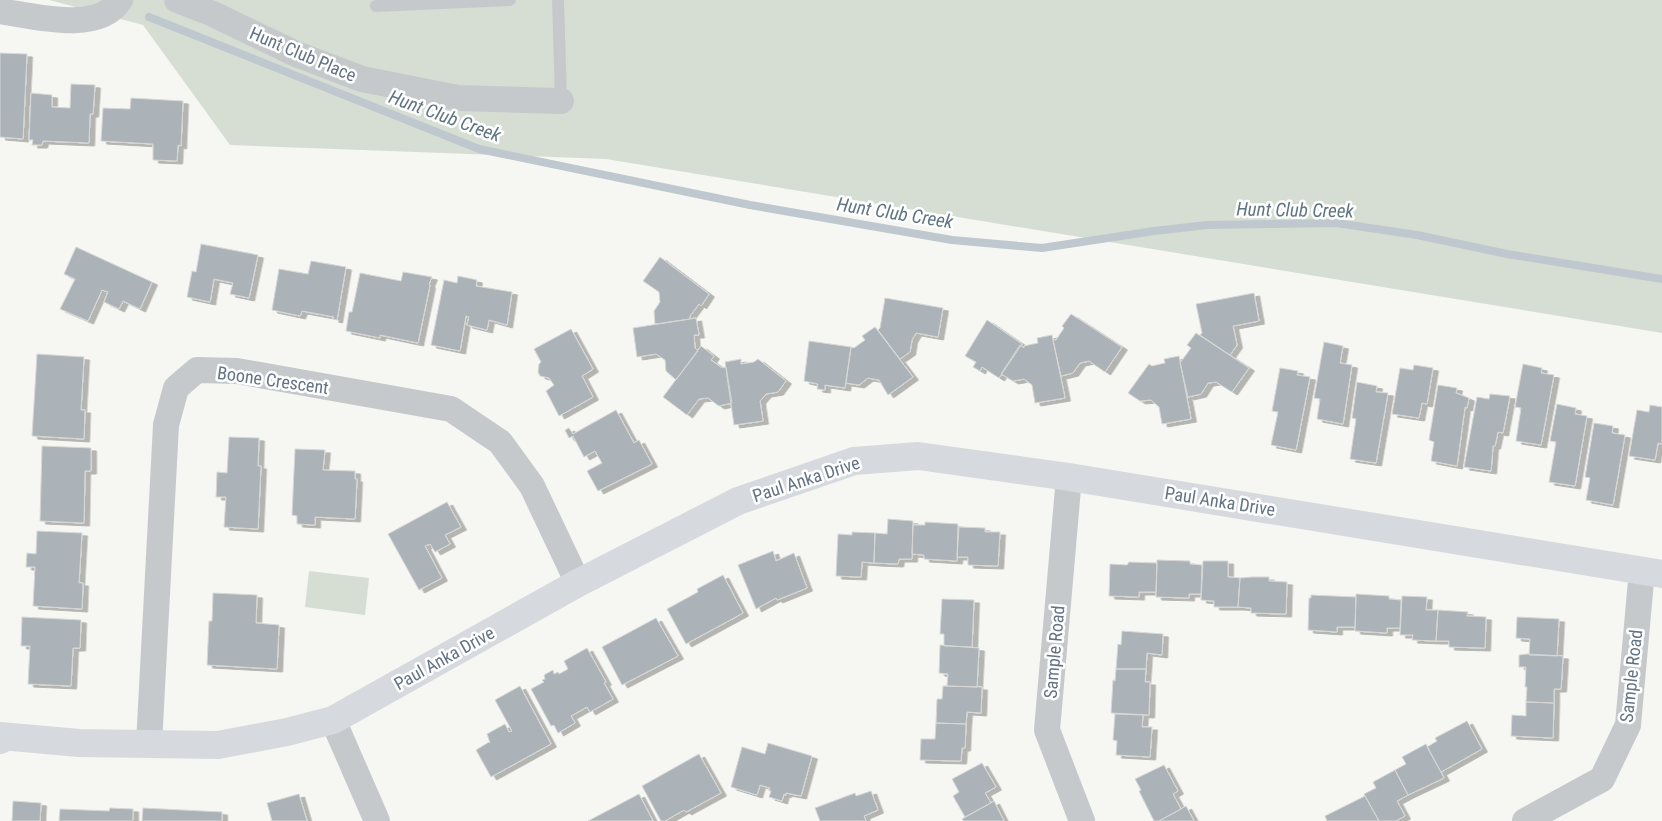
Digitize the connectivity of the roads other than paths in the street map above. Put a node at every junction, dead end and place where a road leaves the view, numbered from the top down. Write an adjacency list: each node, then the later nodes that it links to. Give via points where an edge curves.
1 (120, 0): 6 (street, via 116,7 92,19 66,21)
2 (177, 0): 7 (street, Hunt Club Place, via 296,54 362,79 458,98)
3 (510, 0): 5 (lane)
4 (558, 0): 7 (lane)
5 (376, 6)
6 (0, 11)
7 (561, 101)
8 (1069, 477): 9 (street, Paul Anka Drive); 10 (street, Paul Anka Drive, via 918,456 854,461 738,501); 15 (street, Sample Road, via 1047,730)
9 (1652, 572): 16 (street, Sample Road, via 1628,725 1602,779)
10 (578, 583): 11 (street, Paul Anka Drive); 13 (street, Boone Crescent, via 532,486 500,442 451,410 237,371 198,370 176,388 166,425)
11 (334, 720): 13 (street, Paul Anka Drive, via 218,745); 14 (street)
12 (2, 738): 13 (street, Paul Anka Drive)
13 (149, 744)
14 (377, 821)
15 (1082, 821)
16 (1525, 821)

